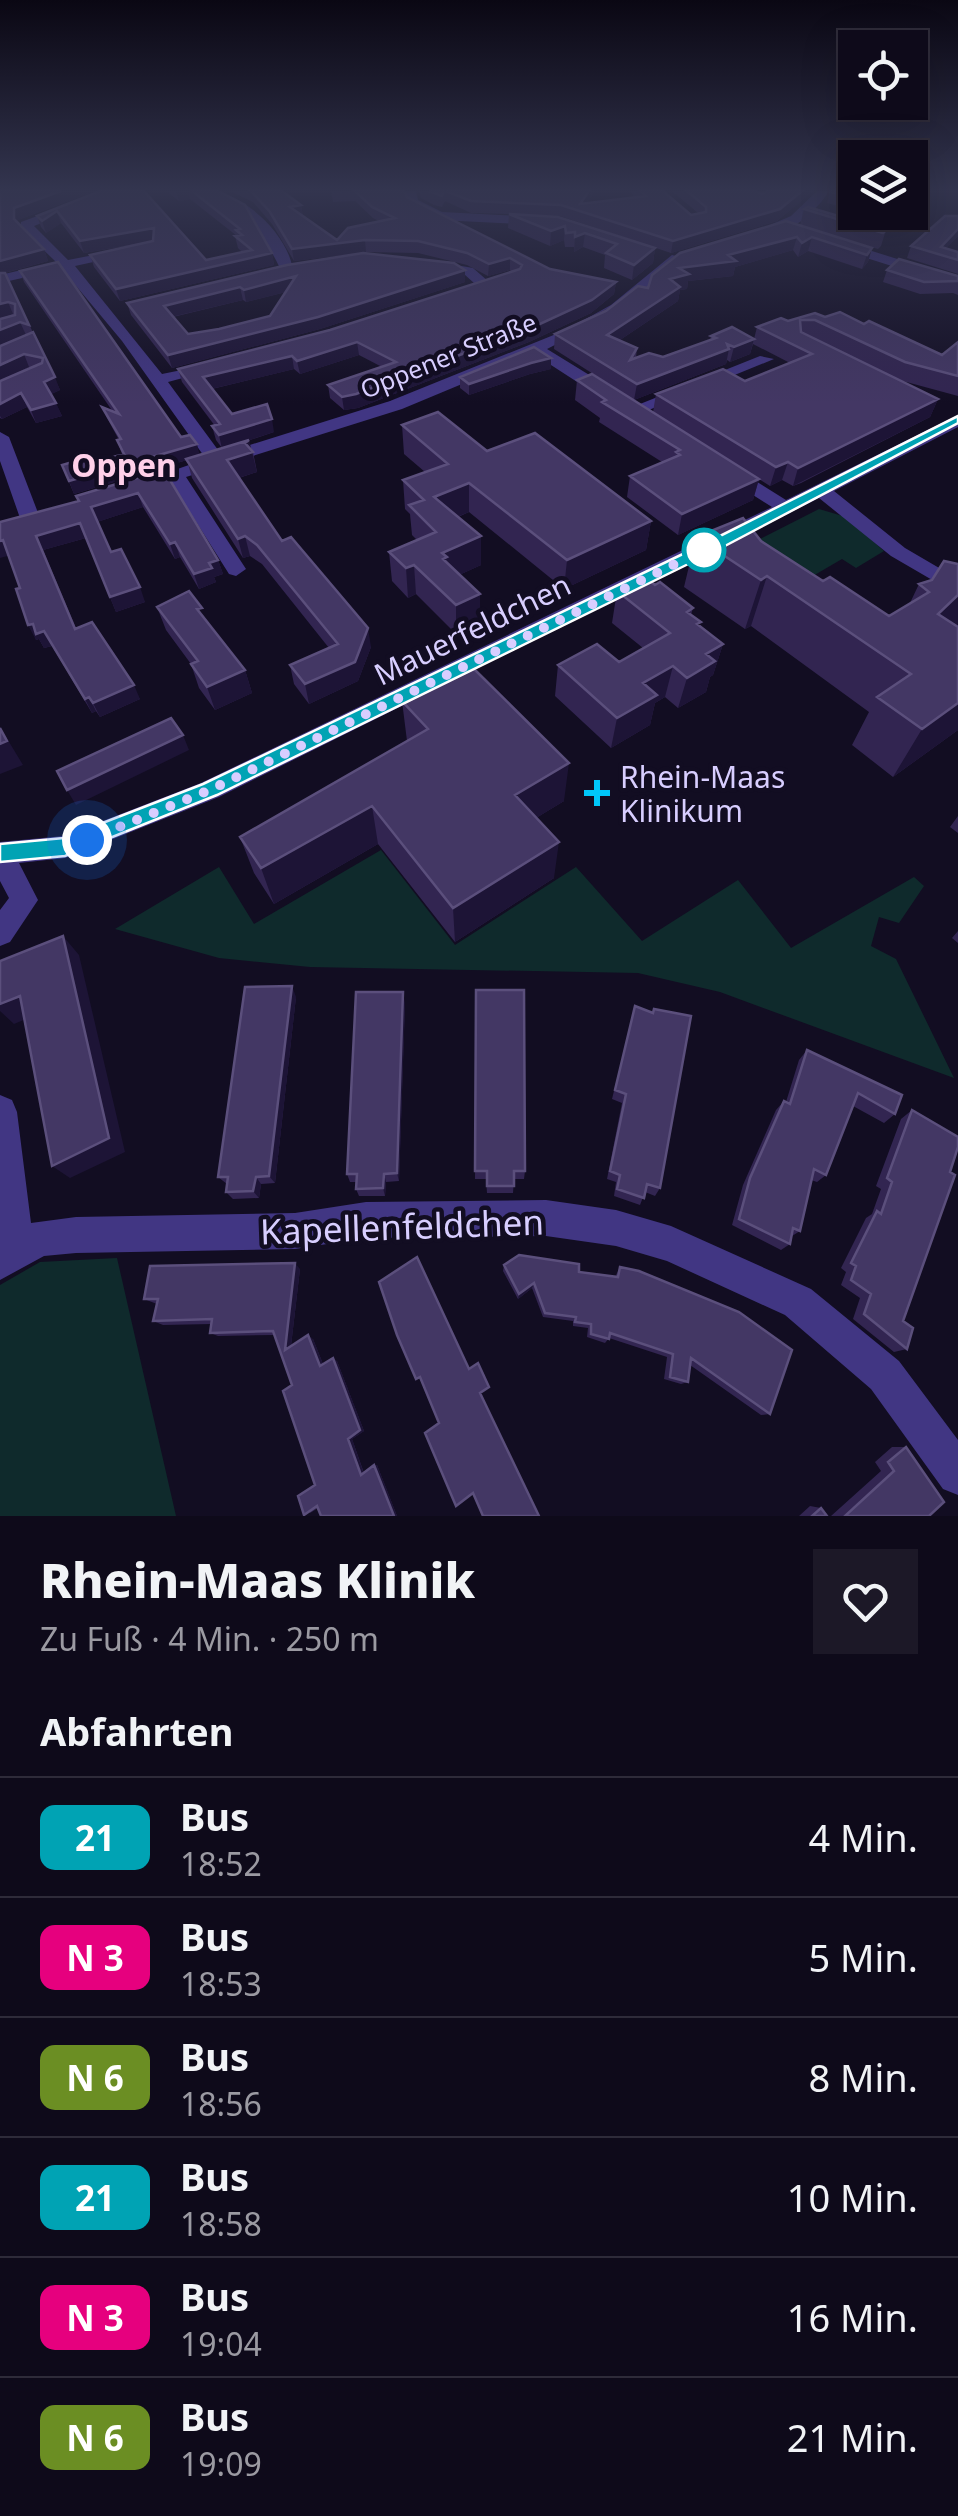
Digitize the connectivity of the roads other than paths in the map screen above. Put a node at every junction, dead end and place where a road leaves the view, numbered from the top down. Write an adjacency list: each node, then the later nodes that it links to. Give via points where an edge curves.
1 (68, 262): 9 (street); 13 (street)
2 (283, 262): 7 (street)
3 (670, 262): 14 (street, Oppener Straße, via 616,308)
4 (891, 262): 10 (street)
5 (420, 264): 11 (street, via 468,271 487,286)
6 (308, 266): 7 (street)
7 (288, 270): 8 (street)
8 (252, 278)
9 (0, 279)
10 (958, 283)
11 (440, 300)
12 (128, 308): 13 (street)
13 (110, 312): 17 (street)
14 (535, 348): 15 (street, via 640,415); 21 (street, Oppener Straße, via 396,404)
15 (766, 359)
16 (232, 360): 17 (street)
17 (157, 380): 21 (street)
18 (941, 412): 23 (street, Mauerfeldchen, via 958,420)
19 (0, 437): 26 (street)
20 (710, 460): 25 (street)
21 (218, 462): 22 (street, Oppener Straße)
22 (176, 475): 24 (street, Oppener Straße); 27 (street)
23 (821, 492): 25 (street, Mauerfeldchen); 28 (street)
24 (114, 494)
25 (786, 509): 29 (street, Mauerfeldchen, via 210,790 65,847)
26 (31, 518)
27 (236, 568)
28 (958, 588)
29 (0, 854): 30 (street)
30 (6, 884): 31 (street, via 24,900)
31 (0, 933)
32 (0, 1112): 33 (street)
33 (8, 1256): 34 (street, Kapellenfeldchen, via 39,1238 311,1230 366,1220 546,1218 616,1228 672,1244 798,1302 885,1375)
34 (958, 1474)

